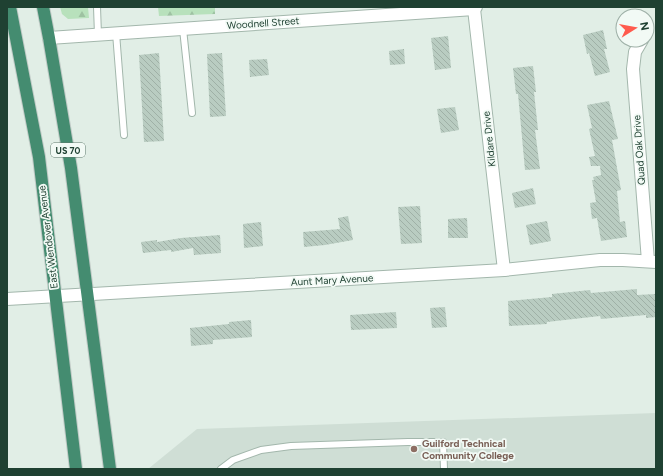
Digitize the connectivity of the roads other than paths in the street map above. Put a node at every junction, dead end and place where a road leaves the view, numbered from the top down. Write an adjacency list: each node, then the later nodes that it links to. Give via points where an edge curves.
1 (10, 7): 9 (highway, East Wendover Avenue / US 70)
2 (43, 7): 8 (highway, US 70)
3 (97, 7): 7 (lane)
4 (475, 8): 5 (street, Woodnell Street); 14 (street, Kildare Drive)
5 (183, 29): 6 (street, Woodnell Street); 11 (lane)
6 (116, 33): 7 (street, Woodnell Street); 12 (lane)
7 (98, 35): 8 (street, Woodnell Street)
8 (50, 38): 15 (highway, US 70)
9 (12, 39): 16 (highway, East Wendover Avenue / US 70, via 39,157)
10 (637, 48): 13 (street, Quad Oak Drive, via 633,69)
11 (192, 113)
12 (124, 135)
13 (652, 262): 14 (street, Aunt Mary Avenue, via 600,260)
14 (504, 270): 15 (street, Aunt Mary Avenue)
15 (87, 295): 16 (street, Aunt Mary Avenue); 19 (highway, US 70)
16 (56, 297): 17 (street, Aunt Mary Avenue); 18 (highway, East Wendover Avenue / US 70)
17 (7, 299)
18 (76, 469)
19 (110, 469)
20 (221, 469): 21 (lane, via 234,460 262,450 291,446 408,442 443,442)
21 (444, 469)

